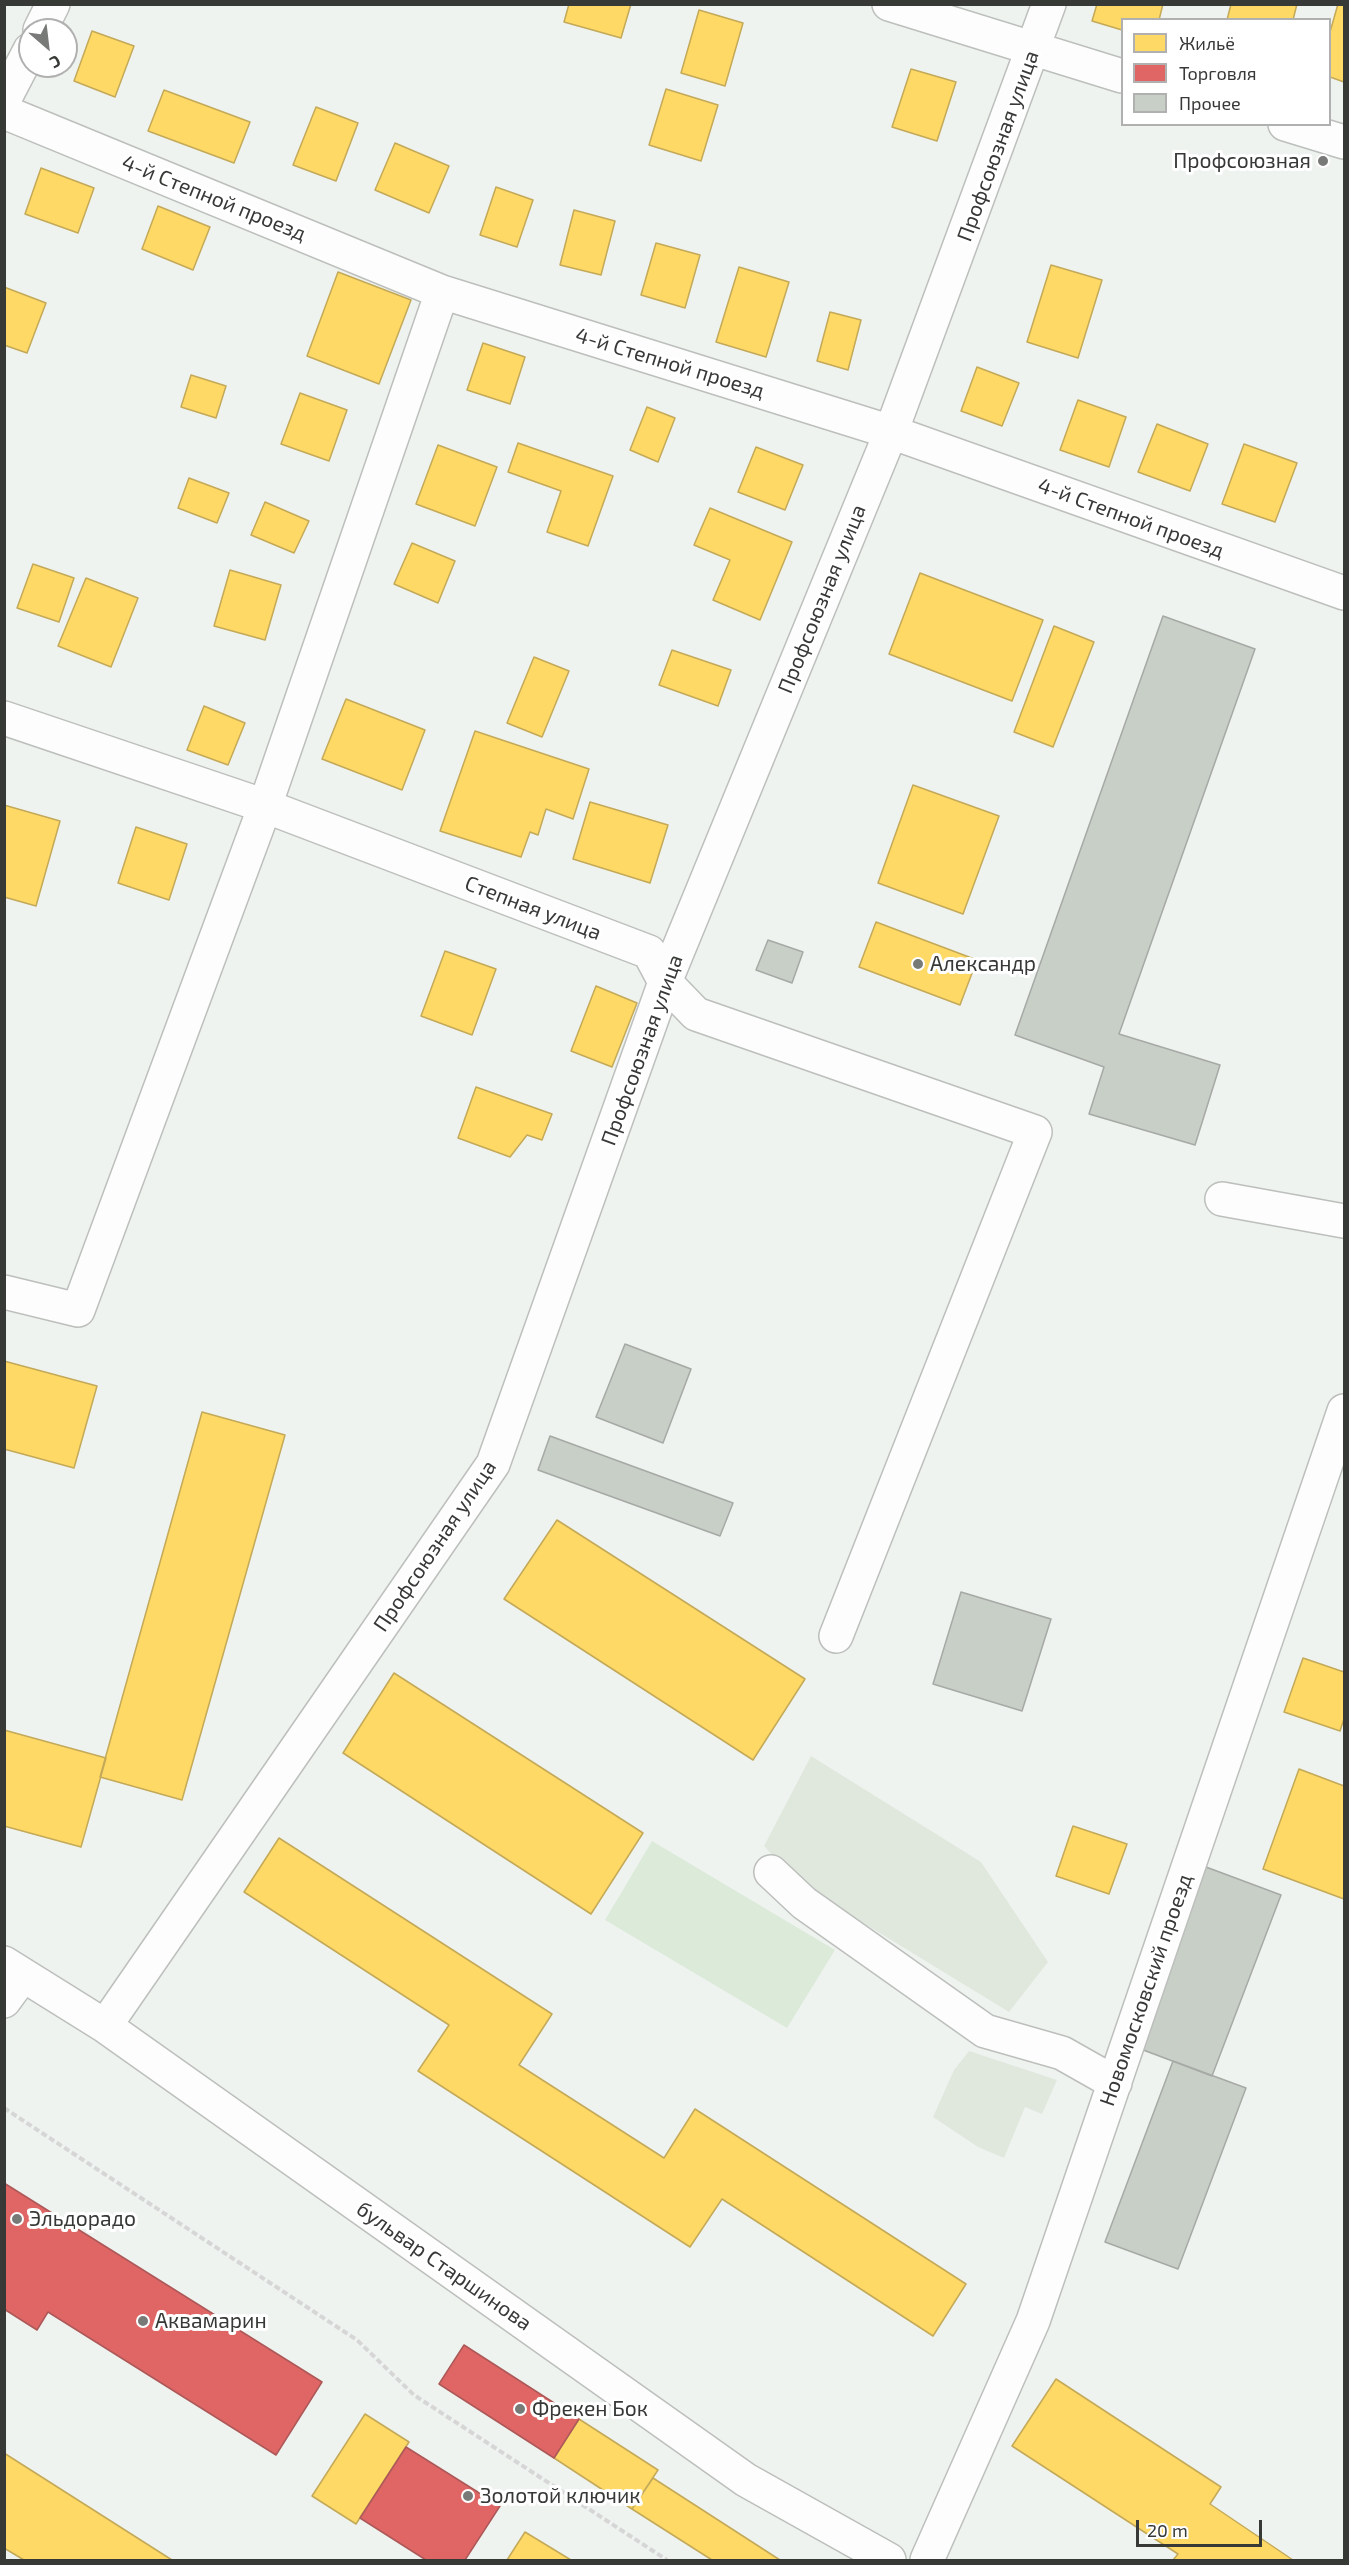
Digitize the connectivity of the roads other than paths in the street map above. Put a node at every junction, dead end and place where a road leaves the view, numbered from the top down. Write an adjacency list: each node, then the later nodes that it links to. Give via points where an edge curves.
1 (53, 4): 4 (street)
2 (889, 4): 5 (street)
3 (1049, 4): 5 (street, Профсоюзная улица)
4 (46, 18)
5 (1034, 50): 7 (street); 13 (street, Профсоюзная улица)
6 (18, 73): 8 (street)
7 (1121, 76)
8 (4, 100)
9 (4, 112): 12 (street, 4-й Степной проезд)
10 (1292, 126): 11 (street)
11 (1344, 142)
12 (442, 292): 13 (street, 4-й Степной проезд); 16 (street)
13 (891, 432): 14 (street, 4-й Степной проезд); 17 (street, Профсоюзная улица)
14 (1344, 594)
15 (4, 718): 16 (street, Степная улица)
16 (265, 806): 17 (street, Степная улица, via 649,952); 20 (street, via 78,1310)
17 (665, 982): 22 (street, Степная улица, via 696,1014 1035,1132); 26 (street, Профсоюзная улица, via 493,1464)
18 (1222, 1199): 19 (street)
19 (1344, 1221)
20 (4, 1292)
21 (1344, 1411): 27 (street, Новомосковский проезд)
22 (836, 1636)
23 (771, 1872): 27 (street, via 804,1903 985,2031 1062,2052)
24 (14, 1969): 25 (street); 26 (street, бульвар Старшинова)
25 (4, 2001)
26 (105, 2026): 28 (street, бульвар Старшинова, via 746,2480)
27 (1114, 2083): 29 (street, Новомосковский проезд, via 1033,2321)
28 (889, 2560)
29 (927, 2560)

